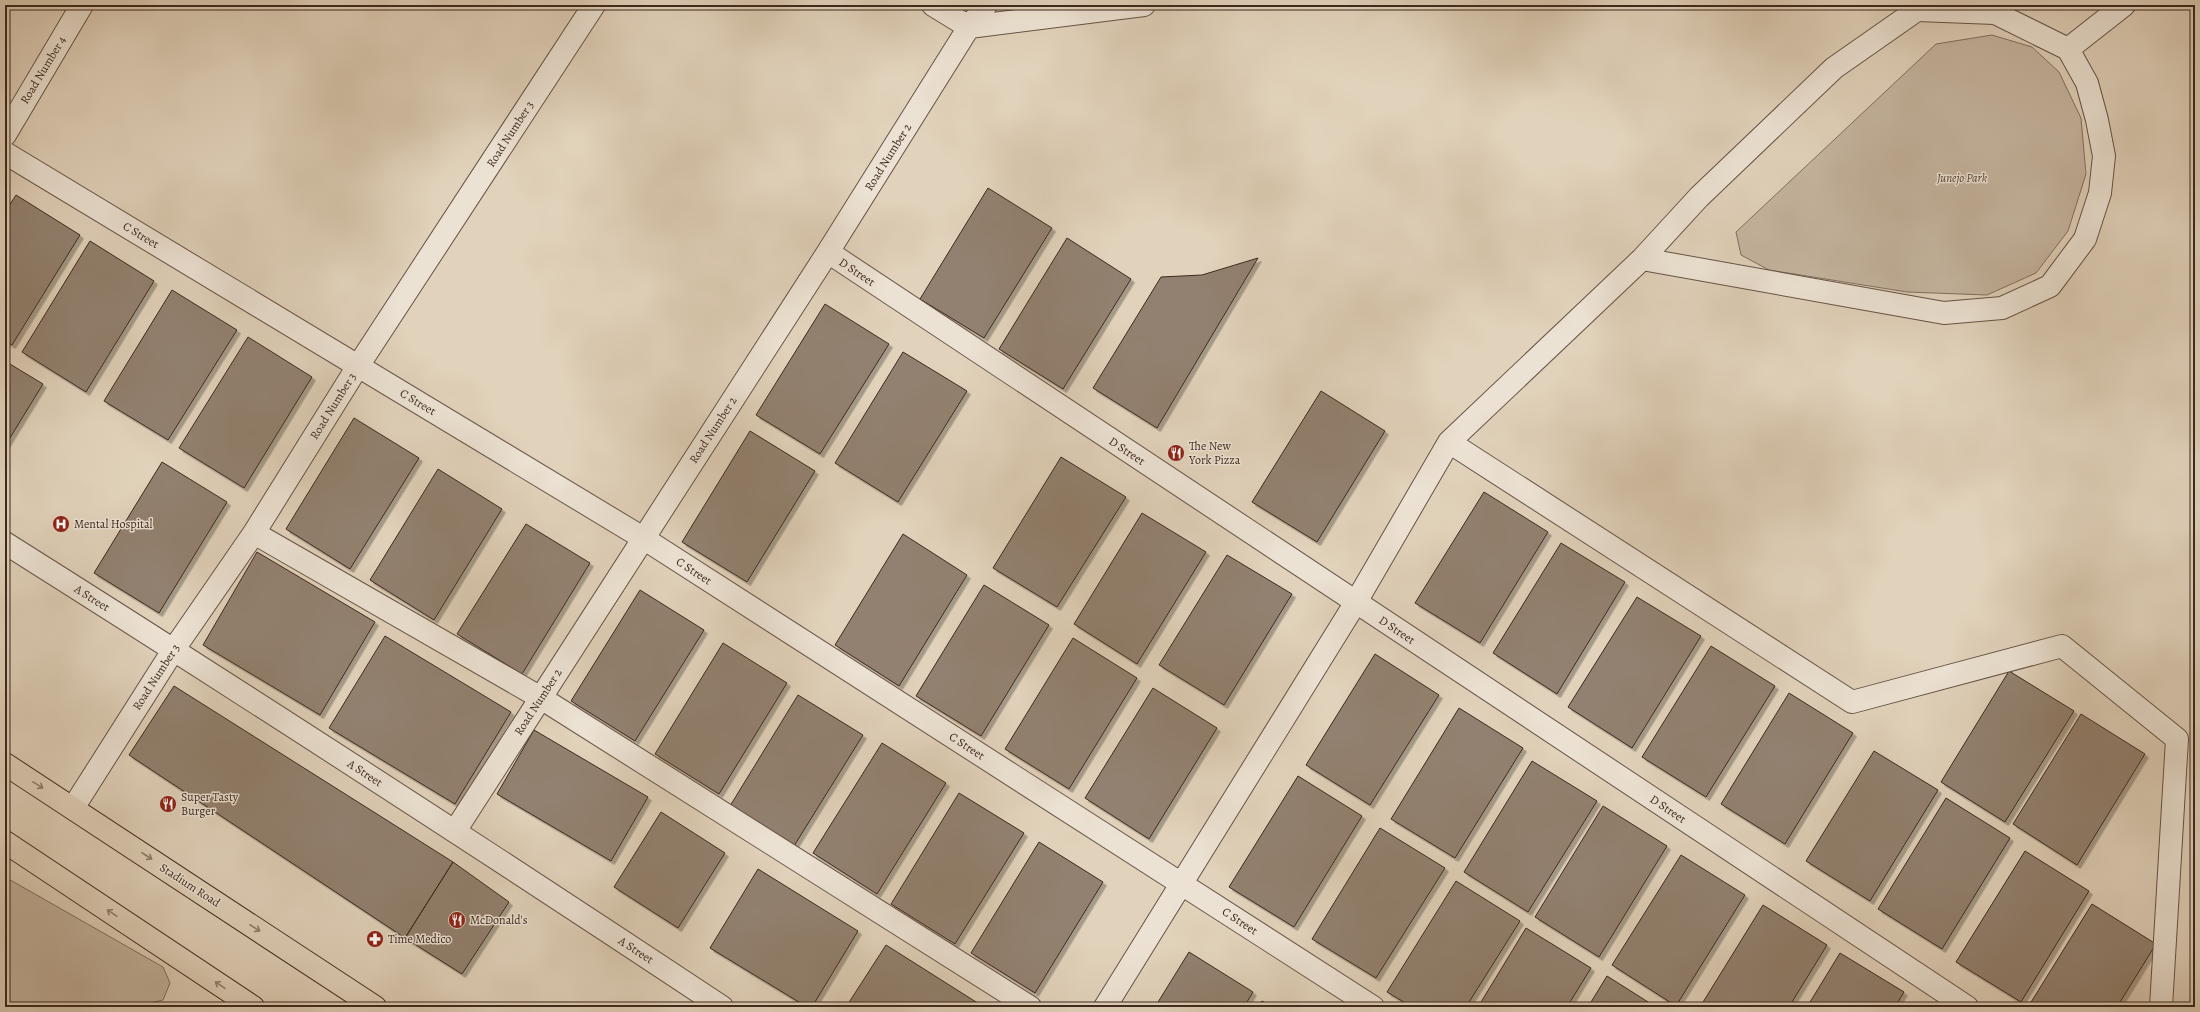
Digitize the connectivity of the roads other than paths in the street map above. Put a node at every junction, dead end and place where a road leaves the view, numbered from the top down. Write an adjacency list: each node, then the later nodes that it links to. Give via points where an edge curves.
1 (82, 5): 9 (street, Road Number 4)
2 (594, 5): 13 (street, Road Number 3)
3 (933, 5): 7 (street)
4 (986, 5): 7 (street, Road Number 2)
5 (1144, 5): 7 (street)
6 (2124, 5): 8 (street)
7 (968, 27): 11 (street, Road Number 2)
8 (2068, 49): 12 (street, via 1995,13 1917,10 1834,68 1699,197); 12 (street, via 2087,83 2098,120 2104,156 2100,193 2085,239 2050,286 2002,308 1944,313)
9 (5, 135)
10 (5, 153): 13 (street, C Street)
11 (828, 252): 16 (street, Road Number 2); 18 (street, D Street)
12 (1642, 259): 14 (street)
13 (358, 366): 15 (street, Road Number 3); 16 (street, C Street)
14 (1449, 442): 18 (street); 33 (street, via 1852,702 2062,646 2177,739)
15 (254, 533): 19 (street, Road Number 3); 20 (street)
16 (643, 538): 20 (street, Road Number 2); 25 (street, C Street)
17 (5, 544): 19 (street, A Street)
18 (1356, 602): 25 (street); 32 (street, D Street)
19 (174, 649): 22 (street, Road Number 3); 23 (street, A Street)
20 (541, 698): 23 (street, Road Number 2); 29 (street)
21 (5, 764): 22 (main road, Stadium Road, one-way to 22)
22 (73, 808): 27 (main road, Stadium Road, one-way to 27)
23 (455, 831): 28 (street, A Street)
24 (5, 842): 26 (main road, one-way to 24)
25 (1181, 883): 30 (street); 31 (street, C Street)
26 (253, 1007)
27 (375, 1007)
28 (722, 1007)
29 (1030, 1007)
30 (1105, 1007)
31 (1373, 1007)
32 (1967, 1007)
33 (2161, 1007)

